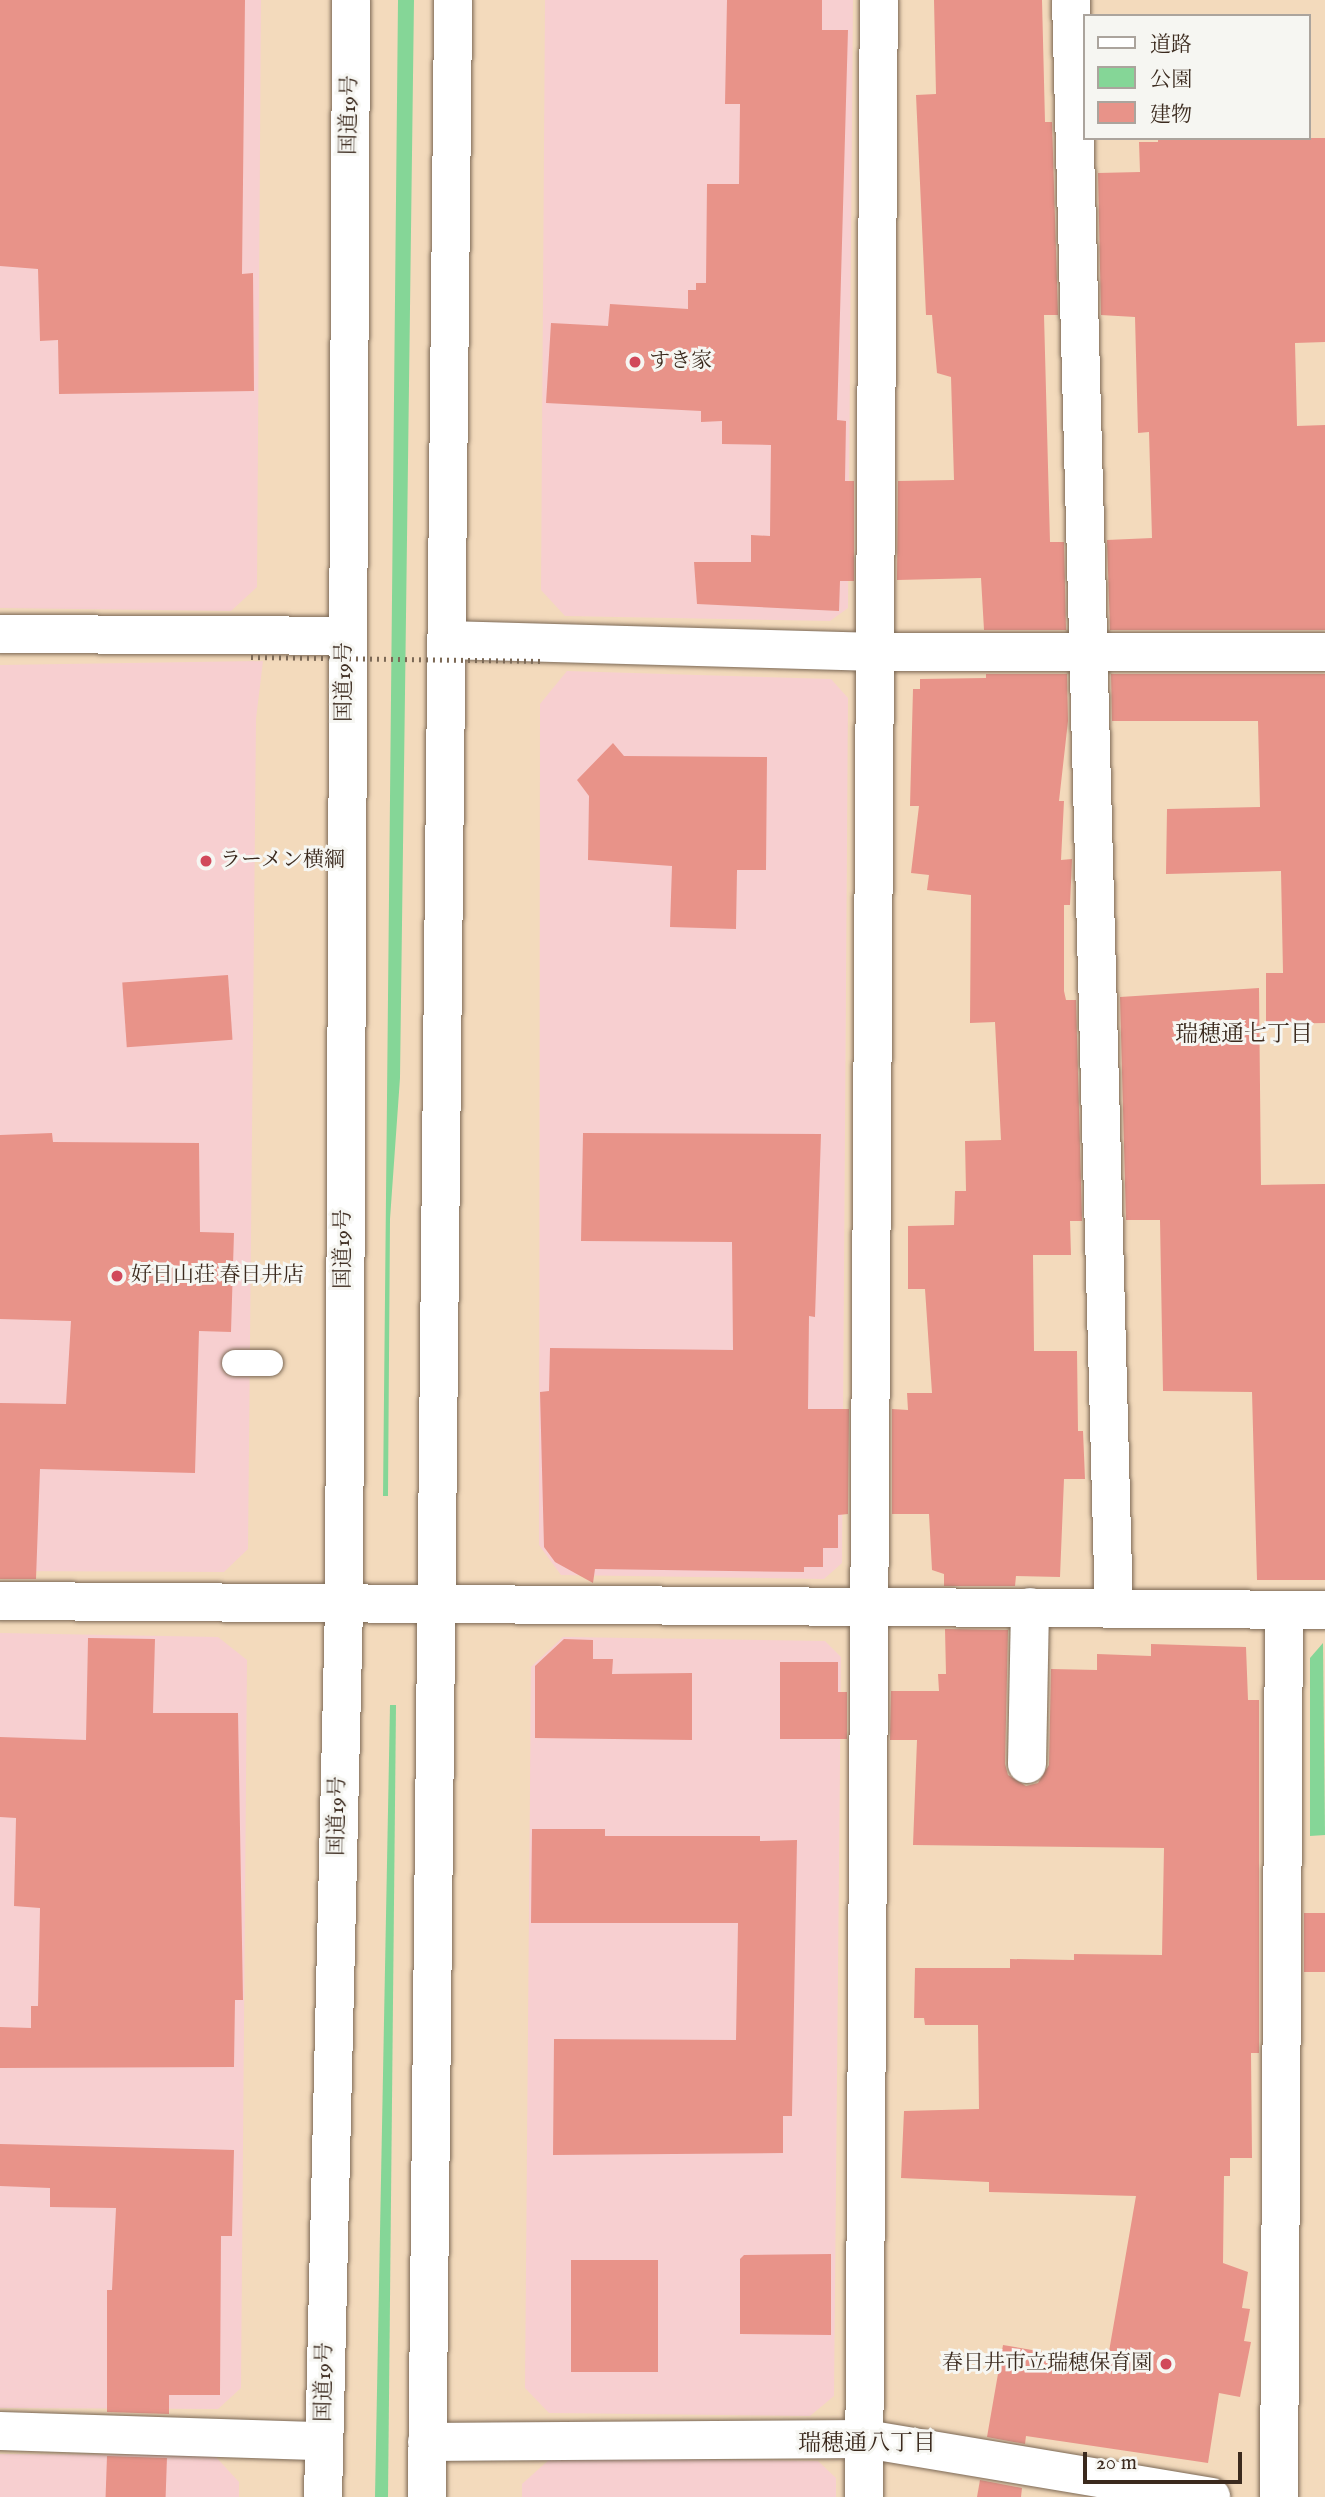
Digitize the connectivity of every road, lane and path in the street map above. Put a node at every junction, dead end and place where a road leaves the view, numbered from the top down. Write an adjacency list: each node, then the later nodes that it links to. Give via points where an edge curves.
1 (351, 0): 6 (main road, 国道19号)
2 (453, 0): 7 (main road)
3 (879, 0): 9 (main road)
4 (1071, 0): 8 (main road)
5 (0, 634): 6 (main road)
6 (345, 636): 16 (main road, 国道19号)
7 (446, 640): 9 (main road); 17 (main road)
8 (1091, 649): 9 (main road); 10 (main road); 18 (main road)
9 (878, 652): 20 (main road)
10 (1325, 652)
11 (251, 657): 12 (path, bridge)
12 (544, 661)
13 (235, 1363): 14 (lane)
14 (270, 1363)
15 (0, 1601): 16 (main road)
16 (344, 1605): 17 (main road); 26 (main road, 国道19号)
17 (436, 1605): 20 (main road); 27 (main road)
18 (1114, 1607): 19 (main road); 21 (main road)
19 (1030, 1608): 20 (main road); 23 (main road)
20 (872, 1609): 25 (main road)
21 (1284, 1610): 22 (main road); 32 (main road)
22 (1325, 1610)
23 (1027, 1764)
24 (0, 2431): 26 (main road)
25 (865, 2439): 27 (main road); 30 (main road); 31 (main road)
26 (323, 2441): 28 (main road, 国道19号)
27 (427, 2442): 29 (main road)
28 (323, 2497)
29 (427, 2497)
30 (864, 2497)
31 (1210, 2497)
32 (1279, 2497)

